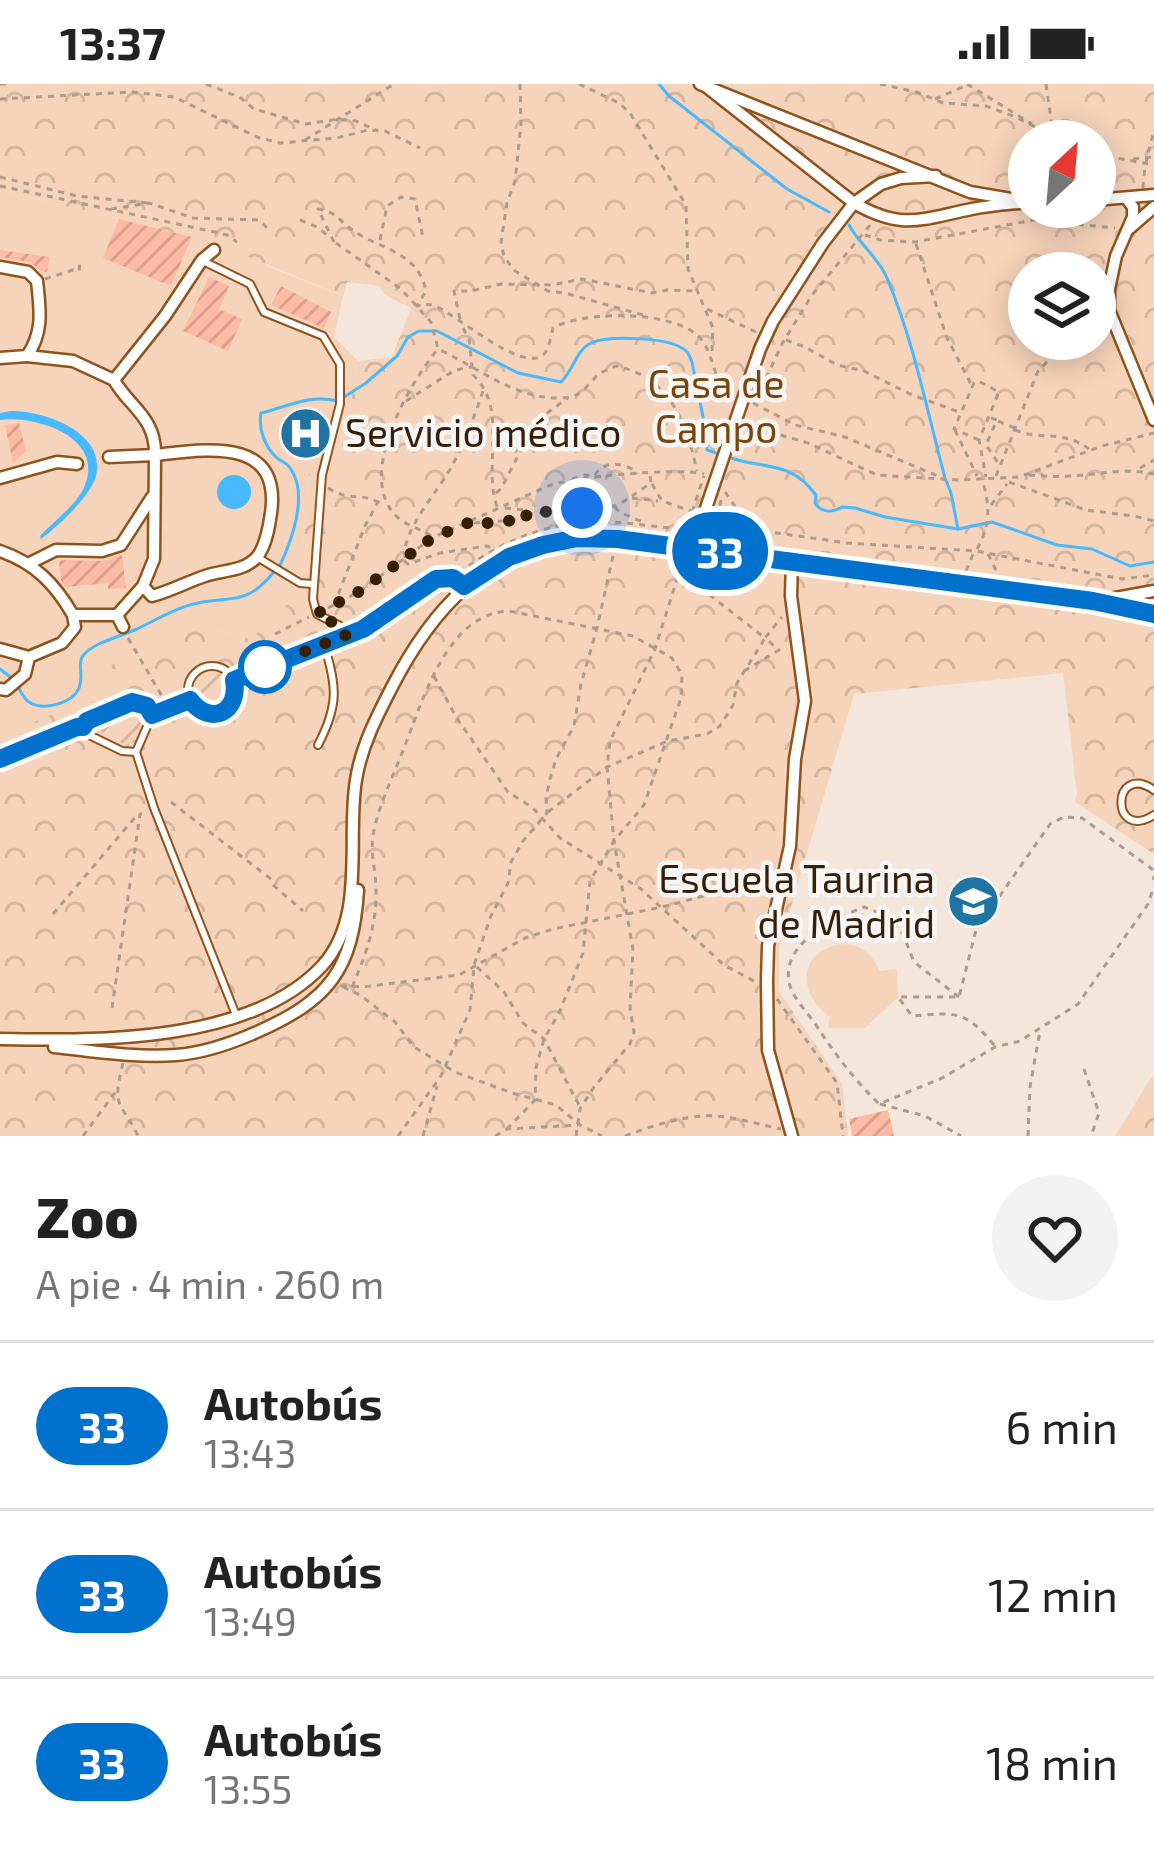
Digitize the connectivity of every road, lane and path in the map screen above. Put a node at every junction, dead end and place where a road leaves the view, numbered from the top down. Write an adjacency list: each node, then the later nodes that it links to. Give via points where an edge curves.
1 (0, 84): 2 (path)
2 (12, 84)
3 (206, 84): 13 (path, via 306,124)
4 (394, 84): 13 (path)
5 (520, 84): 51 (path, via 518,160 501,242 515,272)
6 (579, 84): 52 (path, via 630,113 686,205)
7 (880, 84): 12 (path)
8 (968, 84): 12 (path); 15 (path)
9 (1046, 84): 16 (path)
10 (704, 86): 24 (street); 31 (street)
11 (0, 99): 19 (path, via 174,97 257,137)
12 (934, 100): 14 (path)
13 (339, 119): 17 (path); 19 (path)
14 (1022, 120)
15 (1027, 120)
16 (1051, 120)
17 (378, 131): 19 (path); 20 (path)
18 (1154, 132): 22 (path)
19 (303, 141)
20 (420, 148)
21 (1116, 157): 22 (path)
22 (1149, 158): 23 (path); 27 (path)
23 (1154, 165)
24 (936, 176): 28 (street); 31 (street, via 881,184)
25 (0, 177): 32 (path)
26 (0, 186): 35 (path)
27 (1149, 195): 29 (street)
28 (1008, 198)
29 (1126, 198): 30 (street); 38 (street, via 1133,207)
30 (1116, 199)
31 (854, 202): 36 (street); 58 (street)
32 (149, 203): 35 (path); 39 (path, via 194,218 259,220)
33 (1008, 204): 36 (street, via 930,220)
34 (1154, 207): 38 (street)
35 (104, 210): 42 (path)
36 (876, 215): 40 (path)
37 (300, 220): 43 (path)
38 (1128, 230): 45 (path, via 1034,220); 76 (street, via 1109,310)
39 (271, 232)
40 (863, 235): 45 (path); 59 (path)
41 (423, 238): 44 (path, via 415,199 401,197 387,206)
42 (237, 242)
43 (334, 242): 44 (path, via 318,209); 53 (path)
44 (379, 242): 53 (path, via 423,278)
45 (915, 242): 68 (path)
46 (214, 250): 47 (street)
47 (202, 260): 67 (street); 106 (lane, via 250,284 263,312 323,335 332,348 340,404)
48 (80, 261): 50 (path, via 79,272)
49 (0, 267): 50 (street)
50 (37, 281): 57 (street)
51 (537, 283): 52 (path, via 582,279 652,293); 55 (path); 56 (path, via 454,291)
52 (696, 291): 54 (path)
53 (417, 306): 56 (path, via 430,304); 60 (path)
54 (705, 308): 58 (path); 61 (path, via 715,336)
55 (650, 318): 56 (path, via 563,322 546,352 530,359); 61 (path, via 694,332)
56 (462, 325): 66 (path)
57 (38, 336): 62 (street); 63 (street)
58 (766, 337): 71 (street)
59 (784, 340): 71 (path); 73 (path)
60 (438, 349): 66 (path); 72 (path)
61 (710, 354): 71 (path, via 720,387)
62 (27, 356): 63 (street); 64 (street)
63 (54, 357): 67 (street)
64 (0, 358)
65 (1051, 360): 80 (path)
66 (474, 367): 69 (path); 70 (path, via 516,389); 72 (path)
67 (114, 380): 85 (street, via 156,440)
68 (972, 387): 73 (path); 74 (path, via 978,381 999,391)
69 (484, 389): 109 (path); 124 (path, via 454,462)
70 (569, 397): 91 (path, via 616,366 651,379 679,414); 109 (path, via 536,421)
71 (748, 402): 77 (street); 78 (path)
72 (403, 403): 107 (path)
73 (961, 413): 79 (path)
74 (989, 417): 75 (path); 82 (path)
75 (997, 420): 80 (path); 89 (path, via 986,446)
76 (1154, 420)
77 (739, 425): 83 (path); 94 (street)
78 (795, 425): 83 (path); 98 (path, via 845,436)
79 (954, 429): 82 (path); 102 (path)
80 (1015, 429): 84 (path, via 1071,438); 89 (path)
81 (1154, 433): 84 (path)
82 (979, 440): 102 (path)
83 (808, 443): 98 (path, via 877,476)
84 (1090, 450): 97 (path)
85 (155, 455): 86 (street); 110 (street); 136 (street, via 230,450 263,471 272,501)
86 (109, 457)
87 (1154, 460): 90 (path)
88 (76, 464): 99 (street)
89 (1001, 465): 101 (path)
90 (1138, 469): 95 (path); 97 (path)
91 (697, 471): 93 (path); 94 (path)
92 (637, 474): 93 (path); 96 (path, via 614,464); 100 (path)
93 (650, 474): 105 (path)
94 (711, 474): 125 (street)
95 (1154, 474)
96 (596, 475): 100 (path); 104 (path)
97 (1028, 475): 103 (path)
98 (940, 477): 102 (path)
99 (0, 478)
100 (603, 478): 104 (path)
101 (996, 478): 102 (path); 103 (path)
102 (982, 479): 116 (path)
103 (1009, 480): 116 (path); 121 (path, via 1085,510)
104 (572, 481): 111 (path)
105 (651, 482): 112 (path); 114 (path)
106 (322, 484): 113 (path, via 343,497); 143 (lane)
107 (382, 489): 113 (path); 124 (path)
108 (724, 491): 126 (path)
109 (493, 494): 117 (path)
110 (153, 495): 139 (street, via 121,545 56,550); 144 (street, via 154,560)
111 (525, 496): 117 (path); 119 (path)
112 (630, 498): 114 (path); 115 (path)
113 (379, 502): 149 (path)
114 (663, 502): 125 (path)
115 (615, 506): 118 (path); 123 (path)
116 (990, 506): 134 (path)
117 (501, 507): 119 (path); 120 (path)
118 (603, 507): 119 (path); 122 (path)
119 (527, 514): 120 (path); 127 (path)
120 (473, 521): 128 (path)
121 (1154, 521)
122 (587, 522)
123 (643, 526)
124 (413, 528): 128 (path); 137 (path)
125 (699, 528): 126 (path); 130 (street); 130 (street); 131 (path, via 716,528); 131 (street, via 722,551); 140 (path)
126 (748, 528): 131 (path); 134 (path)
127 (532, 532)
128 (432, 538): 137 (path)
129 (617, 539): 130 (street); 145 (street, via 543,545); 154 (path)
130 (665, 544)
131 (753, 549): 138 (street)
132 (493, 550): 137 (path)
133 (0, 551): 139 (street)
134 (975, 551): 135 (path); 142 (path)
135 (987, 553): 141 (path, via 1122,579); 146 (path)
136 (257, 557): 143 (lane); 144 (street, via 152,596)
137 (404, 559): 149 (path)
138 (792, 561): 142 (street); 150 (street)
139 (30, 563): 153 (street)
140 (681, 572): 157 (path); 160 (path)
141 (1154, 575)
142 (962, 583): 146 (street)
143 (314, 584): 151 (lane)
144 (143, 586): 153 (street, via 120,621)
145 (464, 586): 156 (lane, via 436,579); 182 (street, via 404,663 374,722 356,778)
146 (1000, 588): 148 (street)
147 (1154, 592): 148 (street)
148 (1093, 601): 152 (street)
149 (334, 605): 151 (path)
150 (793, 605): 157 (path); 186 (street, via 805,701)
151 (316, 614): 155 (path); 156 (lane)
152 (1154, 614)
153 (74, 615): 162 (street, via 62,643)
154 (597, 628): 160 (path); 164 (path, via 493,612 464,632); 180 (path)
155 (275, 634)
156 (346, 635): 159 (lane)
157 (765, 638): 163 (path); 163 (path, via 779,650)
158 (129, 640): 168 (path)
159 (324, 644): 165 (lane); 172 (lane, via 335,687)
160 (655, 649): 171 (path, via 682,675); 175 (path, via 610,741)
161 (0, 650): 162 (street)
162 (29, 657): 166 (street, via 26,674)
163 (743, 672): 171 (path, via 720,726)
164 (433, 674): 180 (path, via 508,792); 195 (path, via 378,818 375,917)
165 (234, 680): 167 (lane, via 218,667 202,668 191,678); 167 (lane, via 236,696 222,712 207,714)
166 (0, 689)
167 (190, 700): 168 (lane)
168 (170, 709): 169 (lane)
169 (152, 715): 170 (lane, via 132,702); 173 (lane)
170 (83, 727): 173 (lane); 174 (lane)
171 (668, 742): 175 (path); 183 (path, via 644,805)
172 (318, 745)
173 (136, 752): 201 (lane)
174 (0, 759)
175 (607, 767): 180 (path); 183 (path)
176 (1153, 786): 181 (lane, via 1129,787 1120,805 1134,821)
177 (172, 802): 189 (path)
178 (148, 811): 179 (path)
179 (140, 814): 191 (path); 199 (path)
180 (544, 815): 184 (path, via 560,838); 193 (path, via 511,862)
181 (1154, 815)
182 (354, 832): 194 (street, via 356,917); 197 (street, via 338,942)
183 (614, 842): 184 (path); 185 (path)
184 (601, 864): 185 (path); 192 (path, via 590,881)
185 (620, 876): 188 (path); 190 (path)
186 (784, 882): 188 (path); 196 (street)
187 (1154, 883): 198 (path, via 1152,868 1082,818 1050,824 976,930); 202 (path, via 1148,904 1078,1004)
188 (661, 907): 190 (path); 196 (path, via 724,965)
189 (302, 911)
190 (627, 912): 192 (path); 215 (path, via 634,1032)
191 (53, 914)
192 (585, 924): 193 (path, via 525,938); 205 (path, via 583,953)
193 (474, 965): 195 (path, via 458,975); 205 (path); 209 (path, via 470,1010)
194 (336, 986): 195 (path); 200 (street); 209 (path, via 360,995)
195 (352, 987)
196 (767, 988): 219 (street, via 768,1050); 228 (path, via 836,1083)
197 (294, 989): 200 (street, via 308,990); 201 (street)
198 (959, 997): 206 (path, via 898,997 912,1016 950,1013 975,1022); 214 (path, via 914,962 888,916 864,907 796,951 789,986 846,1071)
199 (112, 1008)
200 (307, 1008): 208 (street, via 250,1035)
201 (236, 1016): 203 (street)
202 (1040, 1029): 206 (path); 230 (path)
203 (175, 1032): 204 (street); 208 (street, via 166,1044)
204 (0, 1039): 207 (street)
205 (544, 1039): 213 (path); 215 (path)
206 (995, 1047): 214 (path)
207 (124, 1055): 208 (street); 212 (path)
208 (176, 1055)
209 (446, 1066): 211 (path); 213 (path)
210 (1084, 1069): 231 (path, via 1099,1113)
211 (438, 1081): 222 (path); 223 (path)
212 (117, 1090): 220 (path); 221 (path, via 117,1105)
213 (535, 1100): 216 (path); 217 (path)
214 (879, 1104): 229 (path)
215 (580, 1108): 216 (path)
216 (580, 1125): 217 (path); 218 (path); 225 (path)
217 (507, 1130): 224 (path)
218 (591, 1133): 226 (path)
219 (791, 1134): 227 (path, via 703,1116)
220 (83, 1136)
221 (139, 1136)
222 (398, 1136)
223 (423, 1136)
224 (495, 1136)
225 (576, 1136)
226 (602, 1136)
227 (625, 1136)
228 (843, 1136)
229 (961, 1136)
230 (1028, 1136)
231 (1091, 1136)

